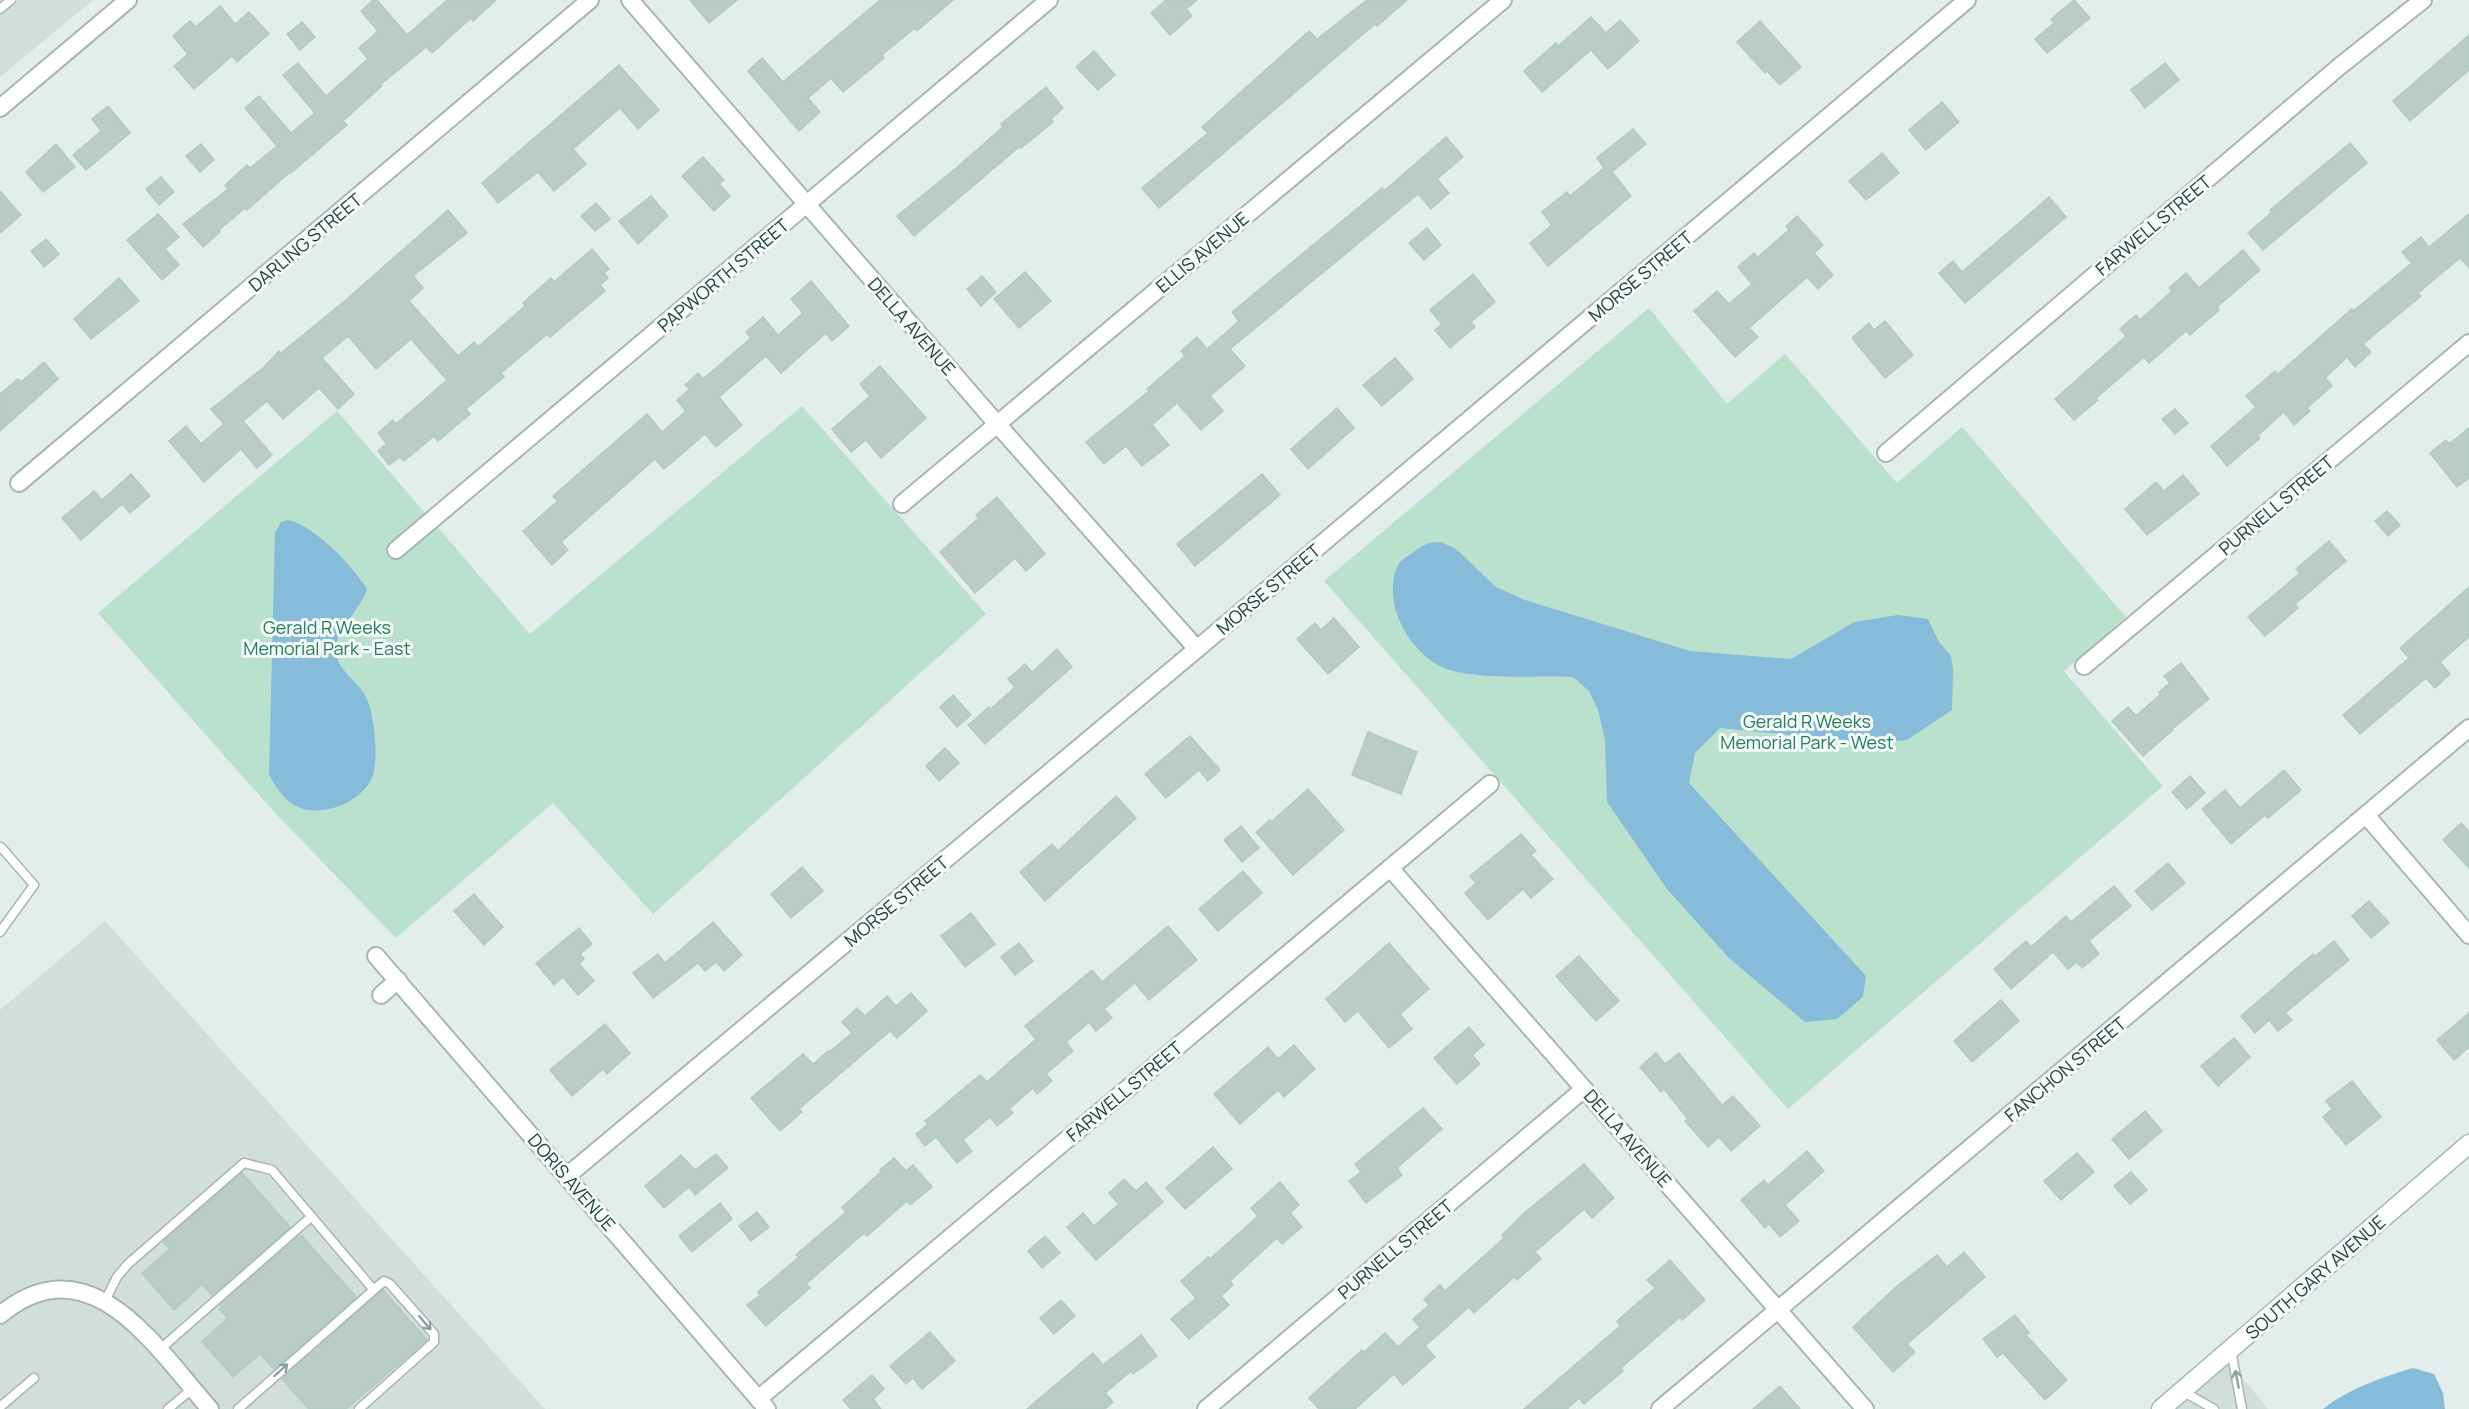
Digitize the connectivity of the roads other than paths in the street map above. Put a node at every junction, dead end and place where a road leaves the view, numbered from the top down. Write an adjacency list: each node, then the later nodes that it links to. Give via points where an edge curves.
1 (11, 0): 9 (lane)
2 (128, 0): 10 (street)
3 (590, 0): 15 (street, DARLING STREET)
4 (630, 0): 11 (street, DELLA AVENUE)
5 (1049, 0): 11 (street, PAPWORTH STREET)
6 (1503, 0): 13 (street, ELLIS AVENUE)
7 (1967, 0): 18 (street, MORSE STREET)
8 (2423, 0): 14 (street, FARWELL STREET, via 2340,66)
9 (0, 9)
10 (0, 108)
11 (806, 205): 13 (street, DELLA AVENUE); 17 (street, PAPWORTH STREET)
12 (2469, 343): 19 (street, PURNELL STREET)
13 (997, 424): 16 (street, ELLIS AVENUE); 18 (street, DELLA AVENUE)
14 (1886, 453)
15 (19, 483)
16 (902, 504)
17 (396, 550)
18 (1197, 649): 33 (street, MORSE STREET)
19 (2084, 666)
20 (2469, 728): 22 (street, FANCHON STREET)
21 (1490, 784): 25 (street, FARWELL STREET)
22 (2366, 815): 27 (street); 38 (street, FANCHON STREET)
23 (1, 838): 24 (lane)
24 (0, 847): 26 (lane, via 34,885)
25 (1390, 868): 31 (street, DELLA AVENUE); 44 (street, FARWELL STREET)
26 (0, 932)
27 (2469, 935)
28 (376, 956): 29 (street, DORIS AVENUE)
29 (398, 980): 30 (street); 33 (street, DORIS AVENUE)
30 (381, 995)
31 (1584, 1089): 38 (street, DELLA AVENUE); 50 (street, PURNELL STREET)
32 (2469, 1144): 39 (main road, SOUTH GARY AVENUE)
33 (567, 1176): 44 (street, DORIS AVENUE)
34 (311, 1217): 35 (lane); 36 (lane, via 272,1170 244,1163 128,1264); 40 (lane)
35 (373, 1289): 48 (lane, one-way to 35); 49 (lane, one-way to 49, via 384,1281 390,1284 434,1334 434,1342)
36 (105, 1301): 37 (street, via 71,1289 29,1296); 40 (street, via 129,1318)
37 (2, 1308)
38 (1779, 1310): 51 (street, FANCHON STREET); 52 (street, DELLA AVENUE)
39 (2231, 1349): 43 (main road, SOUTH GARY AVENUE); 55 (lane, one-way to 39)
40 (158, 1351): 42 (street)
41 (34, 1378): 45 (lane)
42 (192, 1389): 46 (lane); 47 (street)
43 (2181, 1391): 53 (main road, SOUTH GARY AVENUE); 54 (lane)
44 (763, 1404)
45 (0, 1407)
46 (168, 1409)
47 (210, 1409)
48 (238, 1409)
49 (359, 1409)
50 (1206, 1409)
51 (1660, 1409)
52 (1865, 1409)
53 (2161, 1409)
54 (2214, 1409)
55 (2242, 1409)

